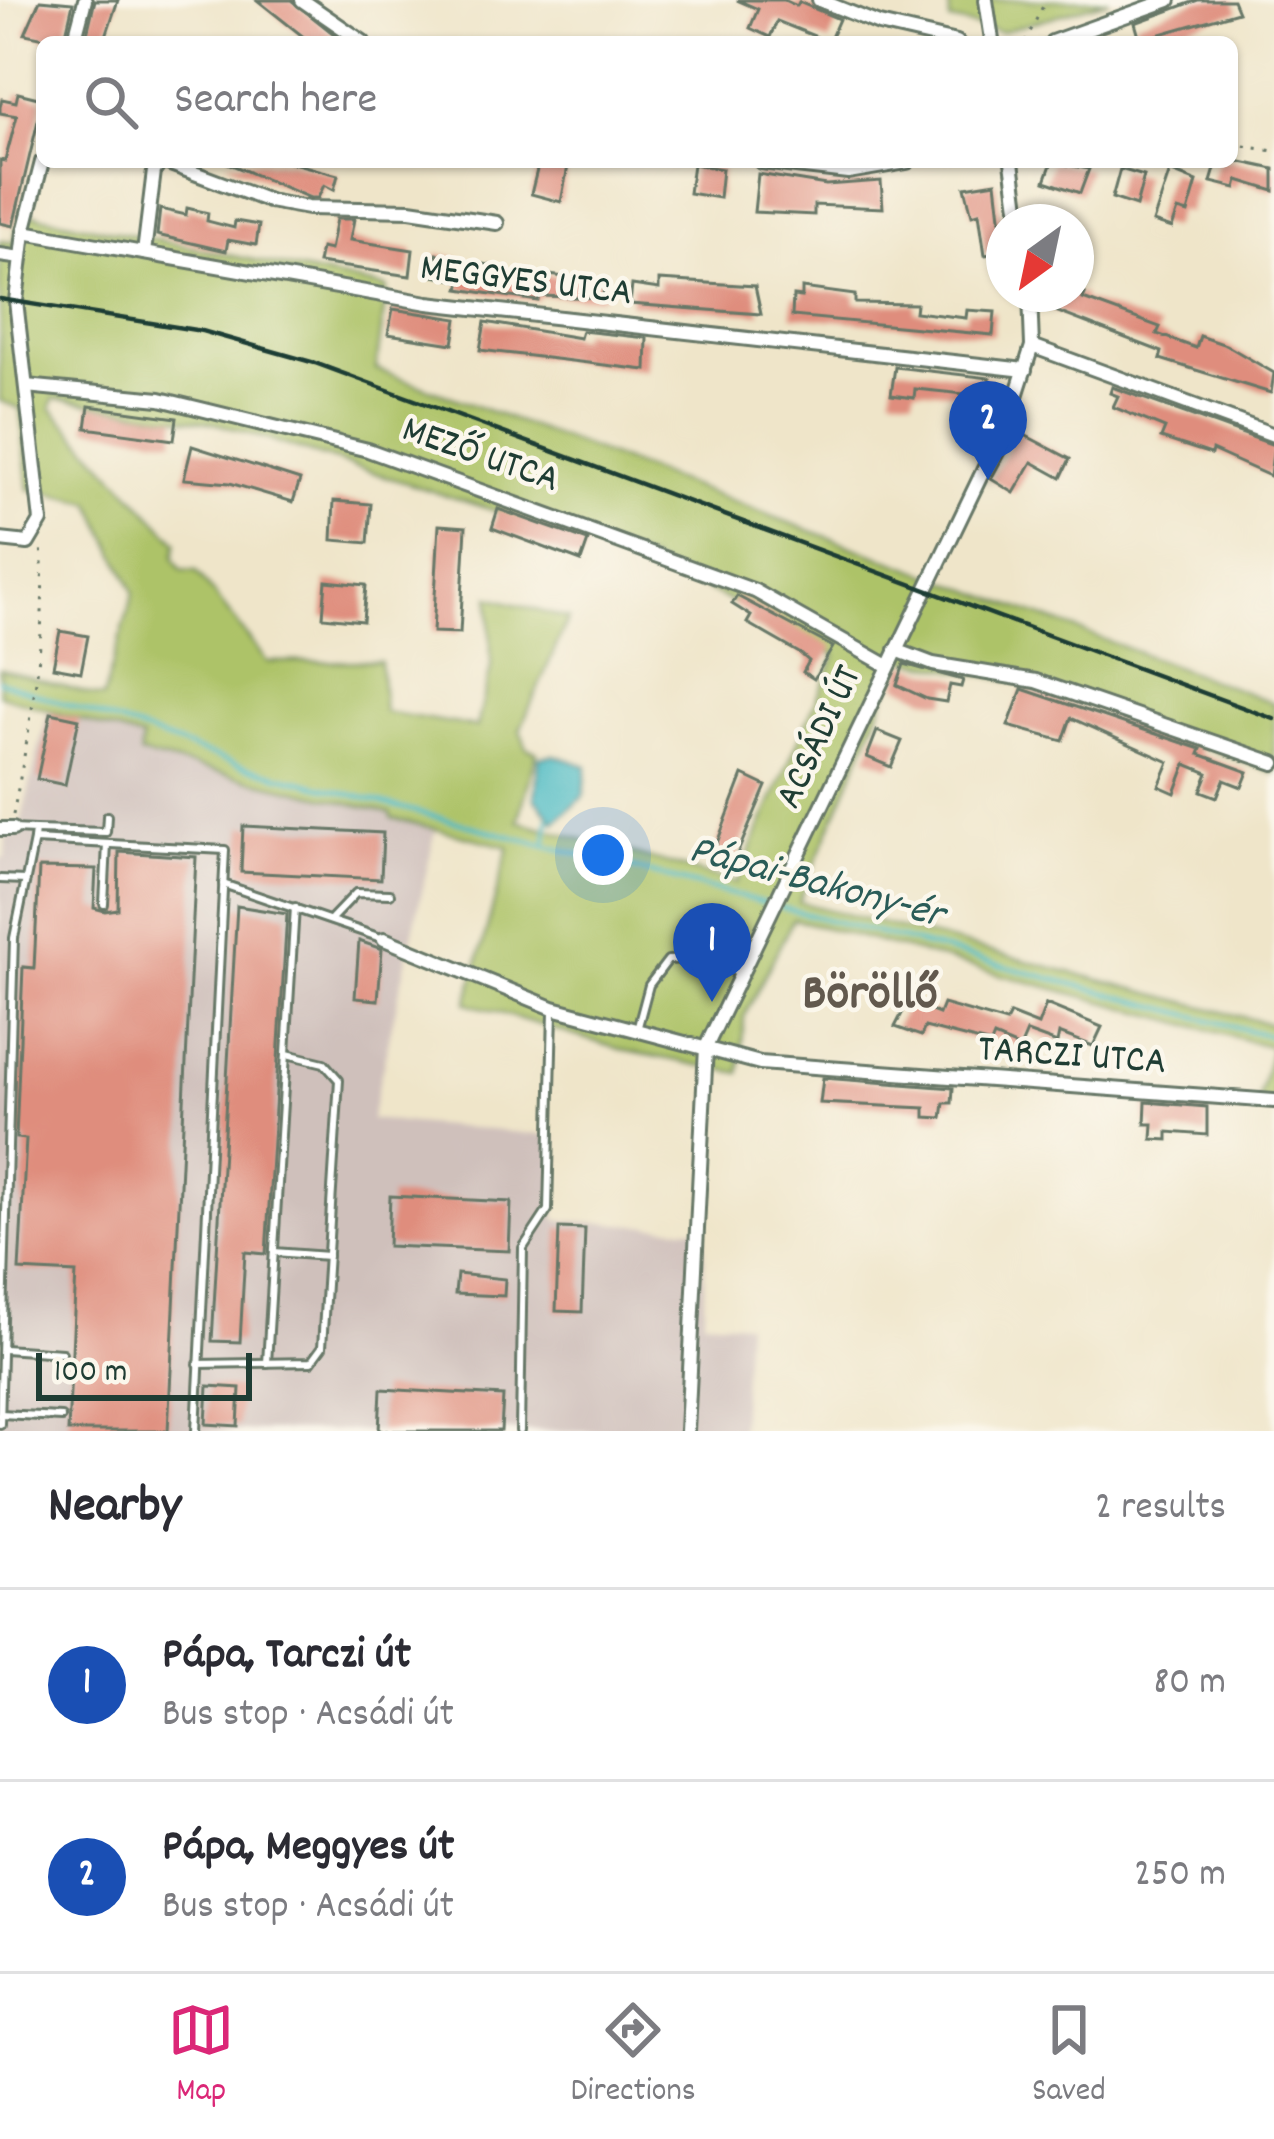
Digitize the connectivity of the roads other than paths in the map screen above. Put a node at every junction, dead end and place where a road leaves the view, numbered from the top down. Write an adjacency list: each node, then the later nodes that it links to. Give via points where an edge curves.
1 (85, 0): 7 (street)
2 (302, 0): 8 (street)
3 (819, 0): 6 (street)
4 (986, 0): 10 (street)
5 (1168, 0): 11 (street)
6 (840, 4): 9 (street)
7 (76, 36)
8 (354, 36)
9 (934, 36)
10 (986, 36)
11 (1069, 36)
12 (40, 168): 20 (street)
13 (157, 168): 21 (street)
14 (179, 168): 19 (street, via 308,208 410,210)
15 (813, 168): 16 (street)
16 (872, 168)
17 (1013, 168): 18 (street)
18 (1018, 204)
19 (496, 224)
20 (24, 232): 21 (street, MEGGYES UTCA); 23 (street)
21 (144, 253): 26 (street, MEGGYES UTCA, via 428,303)
22 (0, 255): 23 (street)
23 (21, 258): 27 (street, via 16,326)
24 (1031, 312): 25 (street, ACSÁDI ÚT)
25 (1032, 346): 26 (street, ACSÁDI ÚT); 28 (street)
26 (1025, 370): 30 (street, ACSÁDI ÚT)
27 (26, 386): 29 (street, via 40,532 28,543); 31 (street, MEZŐ UTCA, via 218,410 368,450 755,591)
28 (1274, 435)
29 (0, 540)
30 (896, 650): 31 (street, ACSÁDI ÚT); 32 (street, via 1036,681)
31 (888, 666): 46 (street, ACSÁDI ÚT)
32 (1274, 763)
33 (107, 817): 35 (lane, via 106,832)
34 (8, 829): 35 (lane)
35 (35, 830): 36 (lane)
36 (34, 840): 37 (lane); 39 (lane)
37 (107, 844): 40 (lane, via 226,850); 42 (lane)
38 (0, 879): 39 (lane)
39 (26, 880): 54 (lane, via 14,938)
40 (222, 884): 43 (lane); 57 (lane)
41 (390, 894): 44 (lane, via 356,893)
42 (104, 904)
43 (295, 907): 44 (lane); 50 (lane)
44 (332, 918): 45 (lane)
45 (384, 939): 47 (street, TARCZI UTCA)
46 (740, 972): 48 (lane, via 695,958 668,961 649,985); 49 (street, ACSÁDI ÚT)
47 (554, 1008): 48 (street, TARCZI UTCA); 62 (lane, via 548,1210 523,1248)
48 (637, 1030): 49 (street, TARCZI UTCA)
49 (706, 1047): 51 (street, TARCZI UTCA, via 760,1063); 63 (street, ACSÁDI ÚT)
50 (287, 1054): 52 (lane); 53 (lane, via 324,1063 339,1080)
51 (1274, 1101)
52 (274, 1252): 53 (lane); 56 (lane)
53 (328, 1256): 56 (lane, via 319,1357)
54 (1, 1349): 55 (lane); 58 (lane)
55 (62, 1352)
56 (267, 1363): 57 (lane)
57 (198, 1364): 61 (lane)
58 (0, 1414): 59 (lane); 60 (lane)
59 (61, 1417)
60 (0, 1424)
61 (196, 1431)
62 (520, 1431)
63 (687, 1431)

